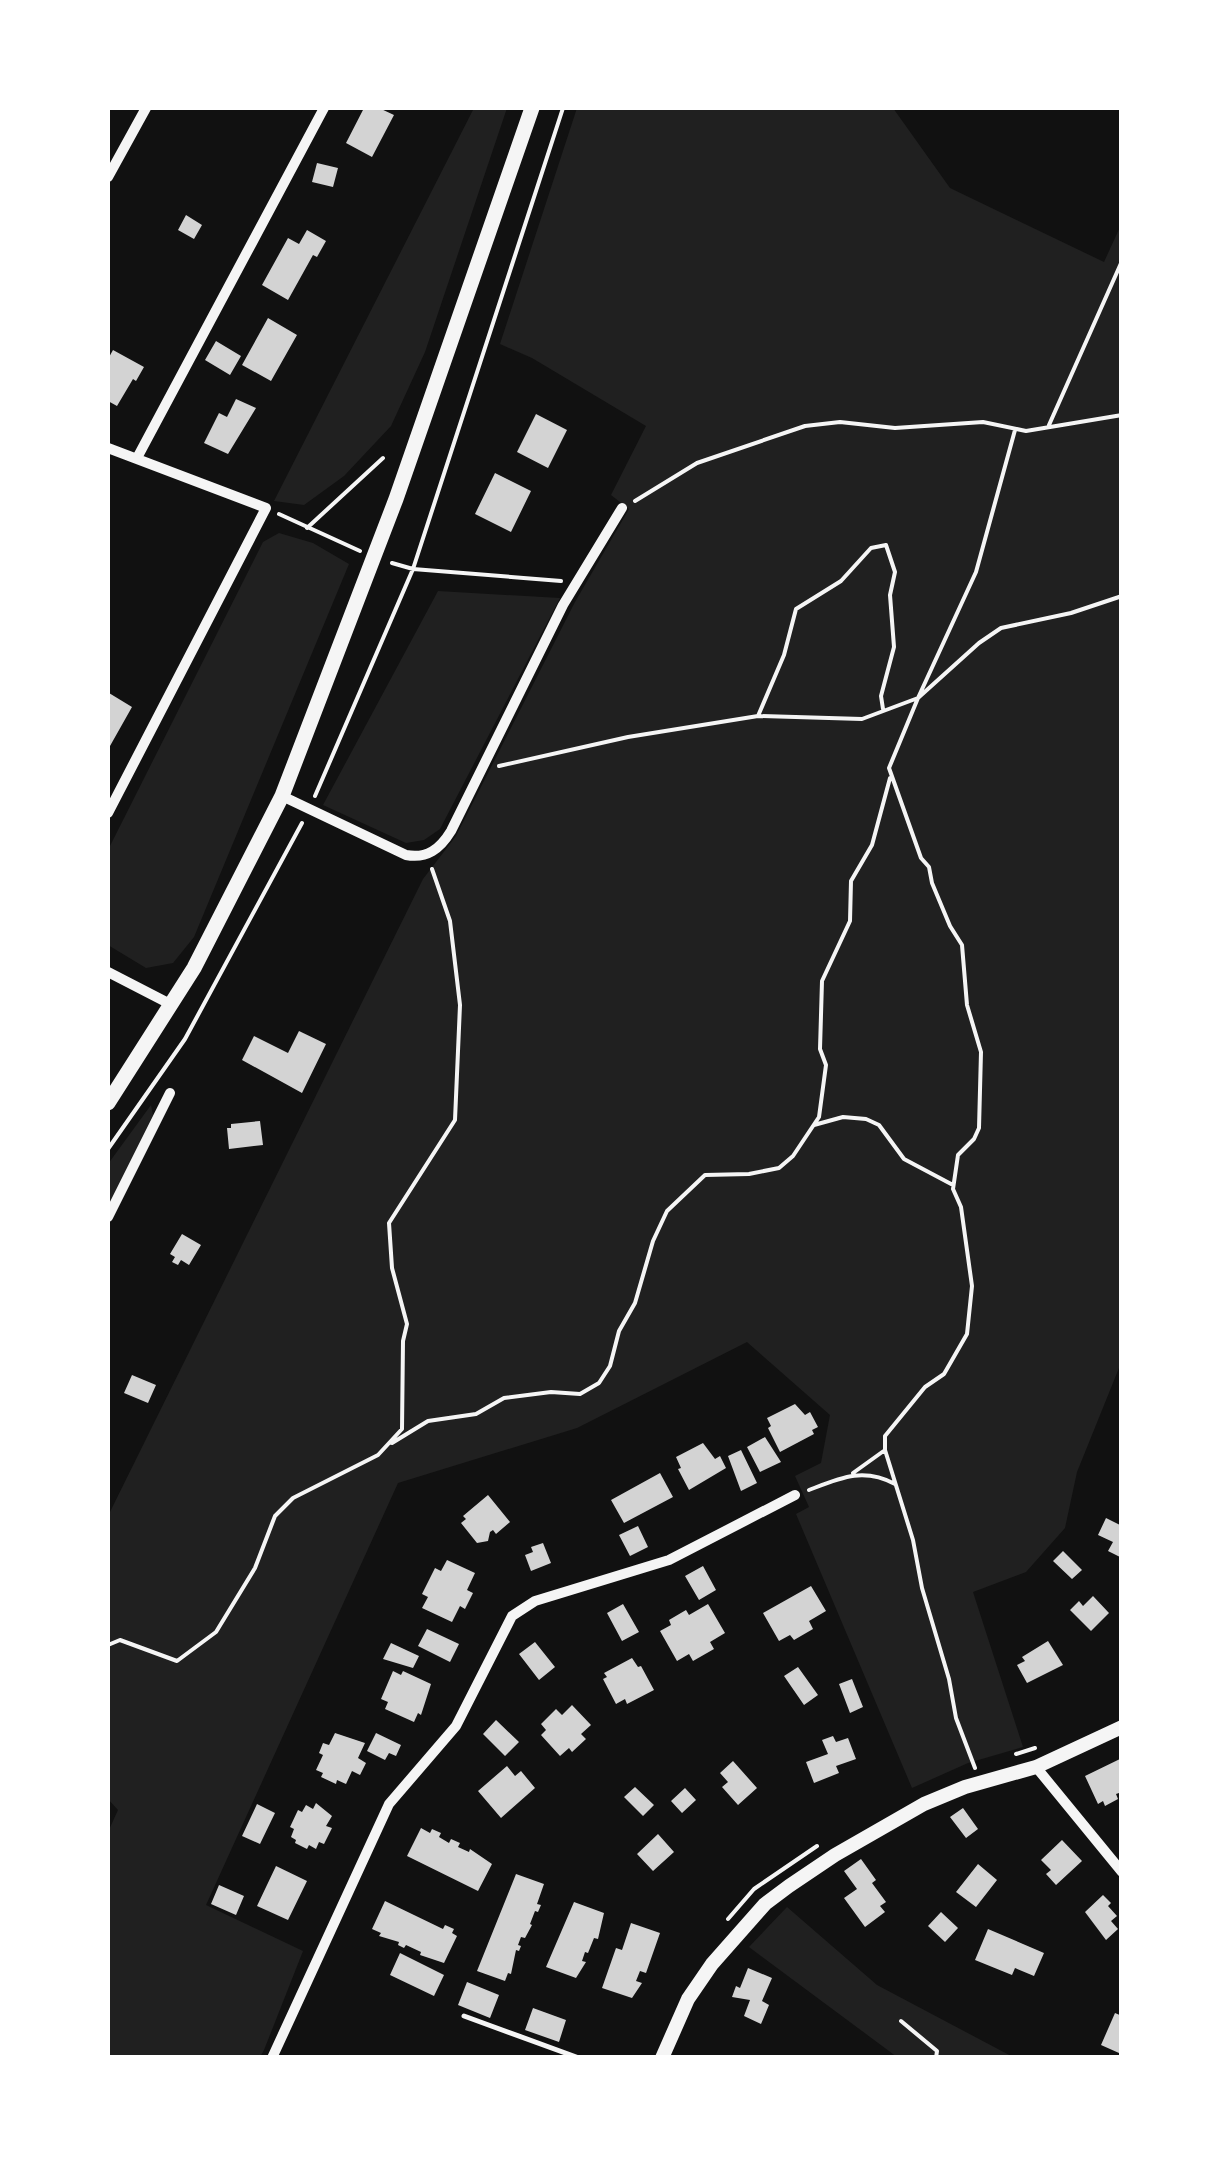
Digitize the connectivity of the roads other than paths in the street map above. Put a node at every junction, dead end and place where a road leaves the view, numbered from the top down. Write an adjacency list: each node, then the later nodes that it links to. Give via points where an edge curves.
1 (146, 108): 4 (street)
2 (324, 108): 6 (street)
3 (532, 108): 8 (main road, via 396,500)
4 (108, 177)
5 (108, 448): 6 (street)
6 (137, 458): 9 (street, via 266,508)
7 (622, 508): 8 (street, via 575,584 446,840 427,855 406,854)
8 (282, 796): 11 (main road)
9 (108, 813)
10 (108, 972): 11 (street)
11 (172, 1005): 13 (main road)
12 (170, 1093): 14 (street)
13 (108, 1103)
14 (108, 1217)
15 (794, 1495): 20 (street, via 669,1560 535,1601 512,1616 456,1726 389,1804)
16 (1122, 1728): 17 (street)
17 (1036, 1766): 18 (street); 22 (street, via 924,1804 765,1904 688,1999)
18 (1122, 1872)
19 (464, 2016): 21 (lane)
20 (272, 2058)
21 (579, 2058)
22 (662, 2058)

